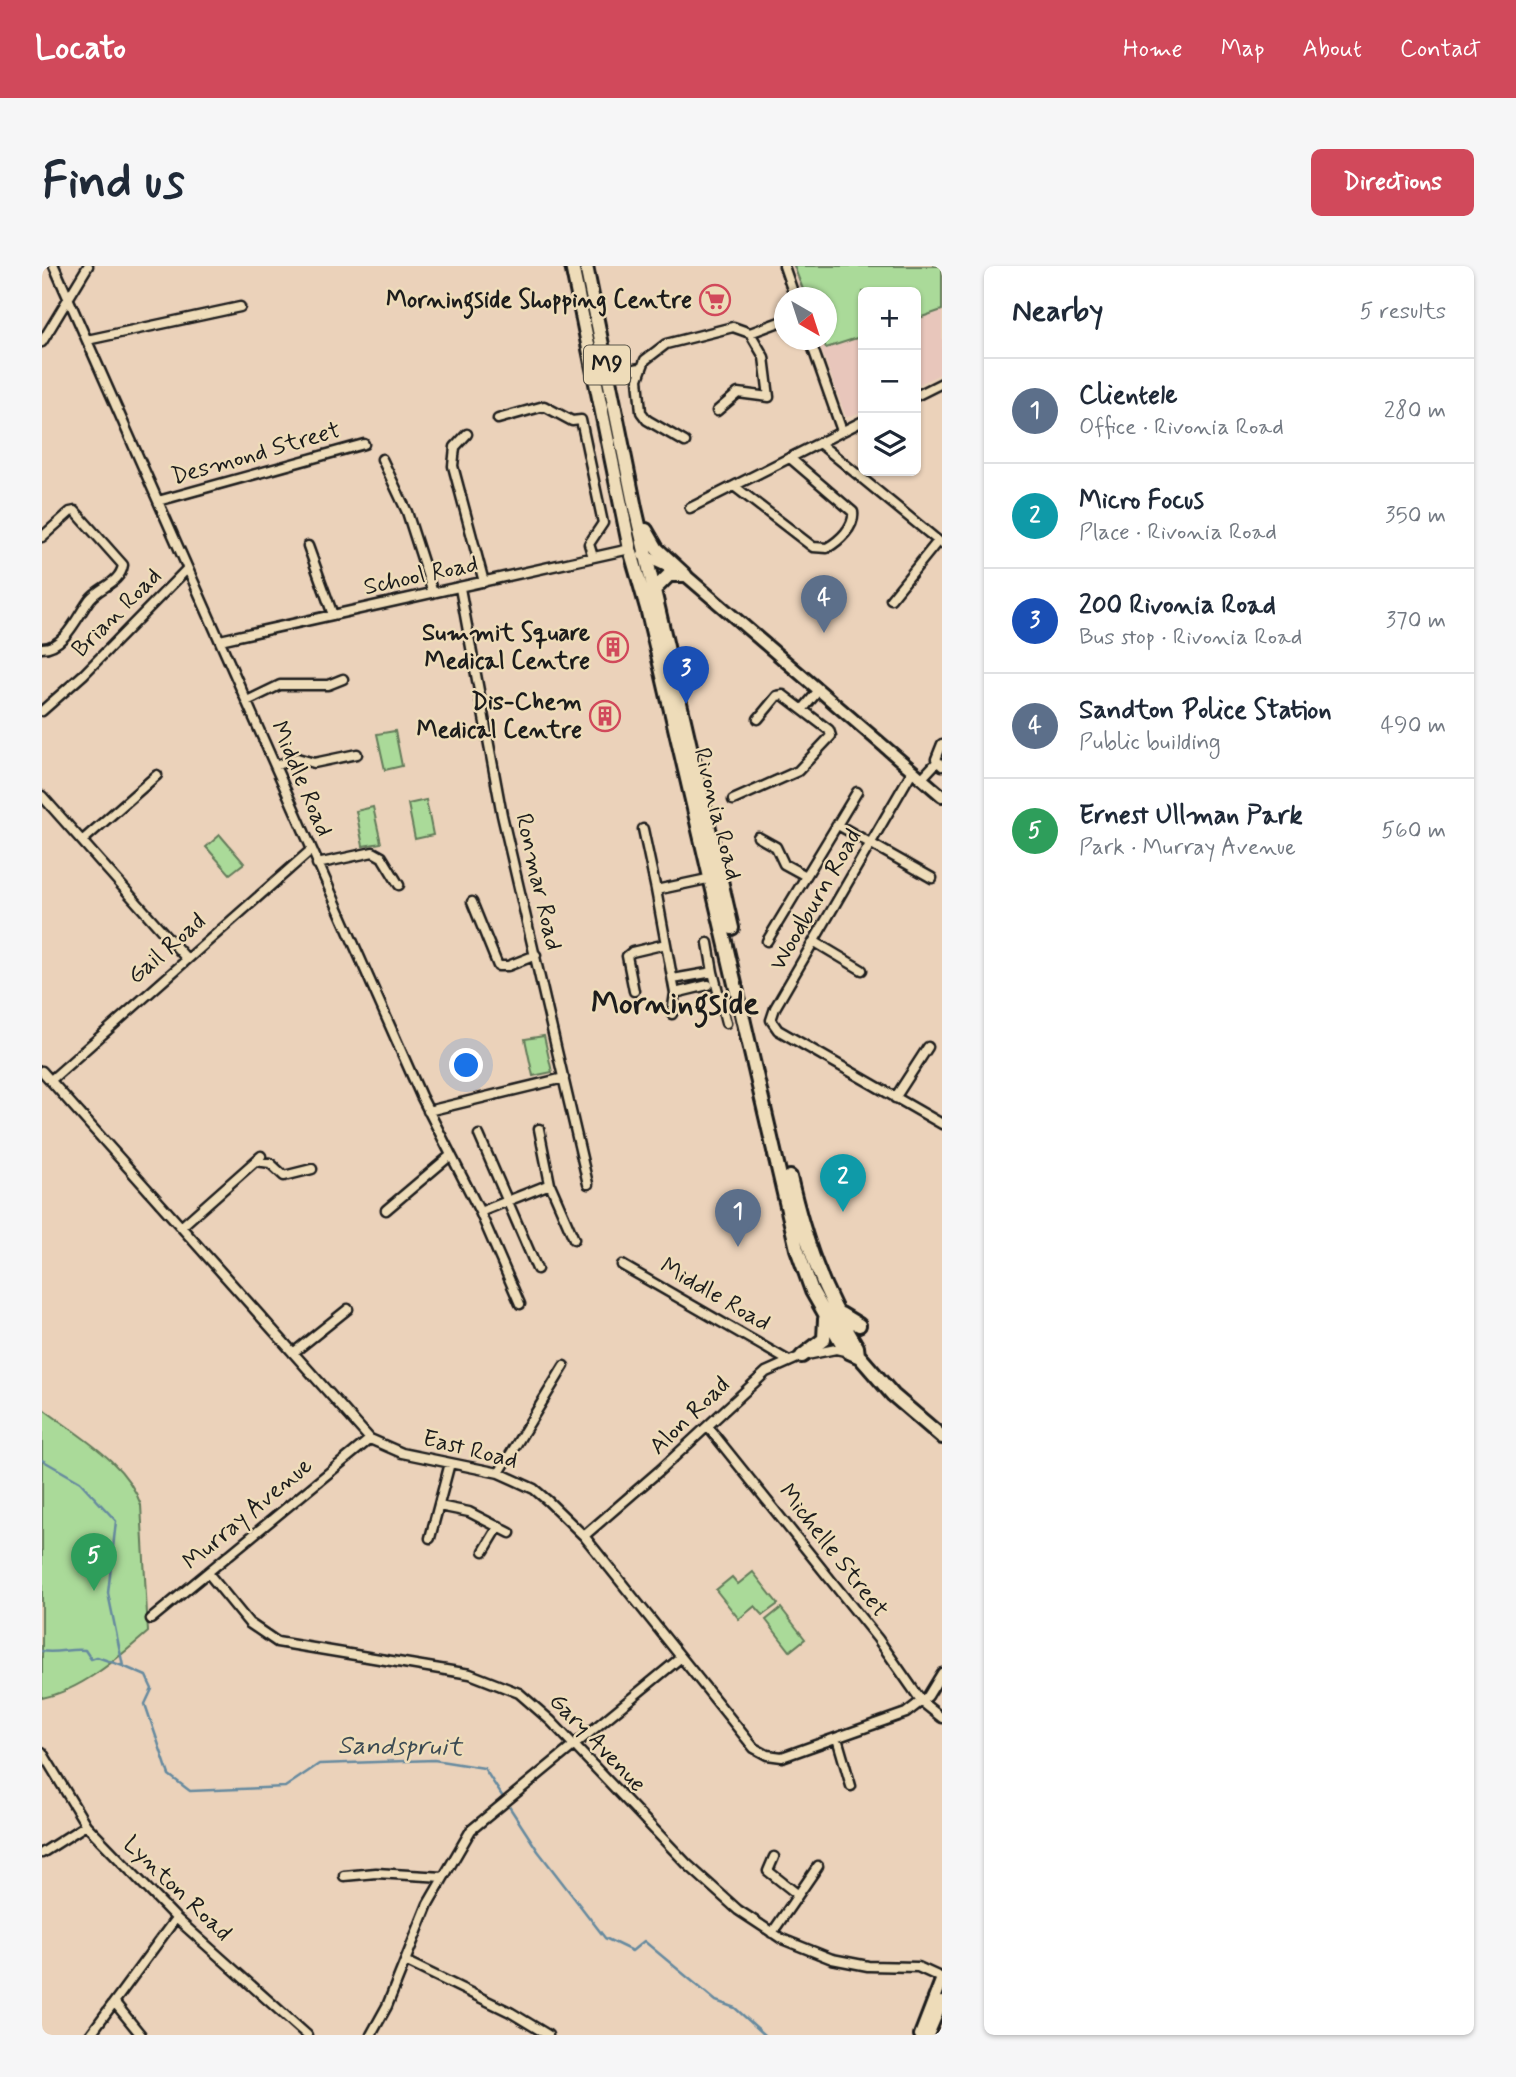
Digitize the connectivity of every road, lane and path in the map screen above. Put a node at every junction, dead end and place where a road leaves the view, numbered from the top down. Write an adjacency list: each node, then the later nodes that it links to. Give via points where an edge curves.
1 (54, 266): 7 (street, Middle Road)
2 (88, 266): 7 (street)
3 (572, 266): 36 (main road, Rivonia Road / M9)
4 (586, 266): 15 (main road, Rivonia Road / M9)
5 (784, 266): 6 (street)
6 (791, 287)
7 (68, 299): 11 (street, Middle Road); 12 (street)
8 (240, 307): 11 (street)
9 (774, 324): 10 (street)
10 (750, 333): 14 (street, via 733,327 666,344 649,354); 19 (street, via 764,358 769,397 738,393)
11 (87, 340): 30 (street, Middle Road)
12 (42, 342)
13 (814, 350): 22 (street)
14 (640, 368): 15 (street); 24 (street, via 641,412)
15 (609, 374): 31 (main road, Rivonia Road / M9)
16 (939, 385): 17 (street); 18 (street)
17 (921, 394)
18 (942, 395)
19 (716, 411)
20 (498, 419): 37 (street, via 544,406 572,421 581,420 603,523 589,544)
21 (858, 423): 22 (street)
22 (842, 431): 25 (street)
23 (467, 435): 41 (street, via 455,447 453,466)
24 (685, 442)
25 (819, 443): 27 (street); 34 (street)
26 (364, 444): 30 (street, Desmond Street)
27 (790, 458): 29 (street); 29 (street, via 853,512 849,528 827,548 813,547)
28 (383, 459): 44 (street, via 407,512)
29 (734, 486): 32 (street)
30 (158, 501): 39 (street, Middle Road)
31 (635, 508): 38 (main road, Rivonia Road / M9); 40 (main road, via 653,544)
32 (690, 508)
33 (42, 537): 48 (street, via 75,511 123,565 61,639)
34 (940, 543): 45 (street)
35 (308, 546): 46 (street)
36 (630, 549): 37 (street, School Road); 38 (main road); 56 (main road, Rivonia Road / M9)
37 (593, 557): 41 (street, School Road)
38 (648, 557): 40 (main road); 43 (main road, Rivonia Road / M9)
39 (187, 569): 47 (street, Middle Road); 53 (street, Brian Road)
40 (685, 575): 43 (main road, via 669,575); 50 (main road)
41 (484, 582): 42 (street, School Road)
42 (460, 588): 44 (street, School Road); 84 (street, Ronmar Road, via 500,802)
43 (654, 590): 54 (main road, Rivonia Road / M9)
44 (433, 593): 46 (street, School Road)
45 (891, 599)
46 (333, 615): 47 (street, School Road)
47 (220, 640): 51 (street, Middle Road)
48 (42, 648)
49 (343, 678): 51 (street, via 328,685 280,685)
50 (819, 690): 52 (street); 61 (main road)
51 (247, 701): 60 (street, Middle Road)
52 (803, 709): 55 (street, via 780,695); 66 (street, via 830,732 830,739 798,771)
53 (42, 711)
54 (684, 719): 56 (main road); 75 (main road, Rivonia Road / M9)
55 (758, 719)
56 (676, 735): 75 (main road, Rivonia Road / M9)
57 (942, 744): 59 (street, via 936,755)
58 (357, 754): 60 (street, via 314,763 297,758)
59 (940, 764): 61 (street, Woodburn Road)
60 (275, 766): 72 (street, Middle Road)
61 (918, 774): 65 (main road); 71 (street, Woodburn Road)
62 (158, 775): 70 (street)
63 (857, 792): 67 (street)
64 (42, 796): 70 (street)
65 (942, 796)
66 (733, 800)
67 (838, 825): 71 (street); 74 (street)
68 (643, 829): 78 (street)
69 (758, 836): 74 (street, via 776,847 784,864)
70 (82, 841): 85 (street)
71 (872, 844): 76 (street); 81 (street, Woodburn Road)
72 (311, 850): 73 (street, Middle Road); 85 (street, Gail Road)
73 (317, 864): 77 (street, via 373,852 382,857); 99 (street, Middle Road)
74 (806, 876): 80 (street)
75 (715, 877): 78 (street); 116 (main road, Rivonia Road / M9, via 806,1245)
76 (932, 877)
77 (399, 885)
78 (656, 890): 83 (street)
79 (472, 902): 84 (street, via 498,966)
80 (767, 942)
81 (815, 942): 86 (street); 98 (street, Woodburn Road, via 775,1008 772,1023)
82 (708, 943): 87 (street)
83 (666, 944): 88 (street); 90 (street, via 626,956)
84 (536, 955): 96 (street, Ronmar Road)
85 (186, 958): 97 (street, Gail Road)
86 (862, 970)
87 (713, 972): 88 (street); 93 (street)
88 (673, 979): 91 (street)
89 (708, 985): 91 (street)
90 (634, 991)
91 (675, 993): 92 (street)
92 (673, 1014)
93 (726, 1023)
94 (928, 1047): 98 (street)
95 (42, 1071): 97 (street, East Road)
96 (564, 1078): 99 (street); 106 (street, Ronmar Road)
97 (51, 1080): 110 (street, East Road)
98 (895, 1098): 100 (street, Woodburn Road)
99 (428, 1111): 103 (street, Middle Road)
100 (942, 1122)
101 (539, 1129): 105 (street)
102 (479, 1135): 107 (street)
103 (451, 1156): 108 (street); 109 (street, Middle Road)
104 (312, 1169): 110 (street, via 284,1176 258,1159)
105 (550, 1184): 107 (street); 111 (street)
106 (587, 1184)
107 (507, 1201): 109 (street); 113 (street)
108 (386, 1210)
109 (480, 1212): 114 (street, Middle Road)
110 (181, 1227): 119 (street, East Road)
111 (574, 1239)
112 (622, 1265): 121 (street, Middle Road)
113 (537, 1269)
114 (520, 1304)
115 (348, 1309): 119 (street)
116 (829, 1310): 117 (main road); 118 (main road, Rivonia Road / M9); 120 (main road, via 824,1339)
117 (859, 1325)
118 (849, 1347): 120 (street, Alon Road); 124 (main road, Rivonia Road / M9, via 893,1395)
119 (293, 1353): 125 (street, East Road)
120 (802, 1356): 121 (street, Alon Road)
121 (787, 1360): 123 (street, Alon Road, via 759,1377)
122 (564, 1366): 127 (street)
123 (708, 1427): 131 (street, Alon Road); 138 (street, Michelle Street, via 869,1628)
124 (942, 1437)
125 (370, 1439): 126 (street, East Road, via 402,1453); 134 (street, Murray Avenue)
126 (450, 1463): 127 (street, East Road); 128 (street)
127 (499, 1473): 131 (street, East Road, via 534,1489)
128 (439, 1506): 129 (street, via 469,1512); 132 (street)
129 (499, 1526): 130 (street); 133 (street)
130 (510, 1533)
131 (584, 1536): 136 (street, East Road)
132 (430, 1538)
133 (484, 1551)
134 (208, 1573): 135 (street, Murray Avenue); 141 (street, Gary Avenue, via 243,1617 271,1639 288,1646 470,1674 519,1693)
135 (151, 1619)
136 (679, 1659): 140 (street, East Road, via 760,1752 782,1757); 141 (street)
137 (942, 1673): 138 (street)
138 (922, 1702): 139 (street, Michelle Street); 140 (street, East Road)
139 (942, 1718)
140 (837, 1738): 143 (street)
141 (573, 1746): 149 (street, via 471,1830); 152 (street, Gary Avenue, via 687,1864 738,1910)
142 (42, 1752): 144 (street, Lynton Road)
143 (851, 1786)
144 (86, 1825): 145 (street); 151 (street, Lynton Road)
145 (42, 1853)
146 (774, 1857): 150 (street, via 768,1871)
147 (818, 1866): 150 (street)
148 (344, 1876): 149 (street)
149 (443, 1877): 153 (street)
150 (797, 1894): 152 (street)
151 (176, 1918): 156 (street); 159 (street, Lynton Road)
152 (772, 1933): 154 (street, Gary Avenue, via 847,1963 918,1967)
153 (405, 1961): 160 (street); 161 (street)
154 (942, 1978): 162 (main road)
155 (942, 2002): 163 (main road)
156 (116, 2003): 157 (street); 158 (street)
157 (90, 2035)
158 (141, 2035)
159 (307, 2035)
160 (371, 2035)
161 (548, 2035)
162 (920, 2035)
163 (928, 2035)

